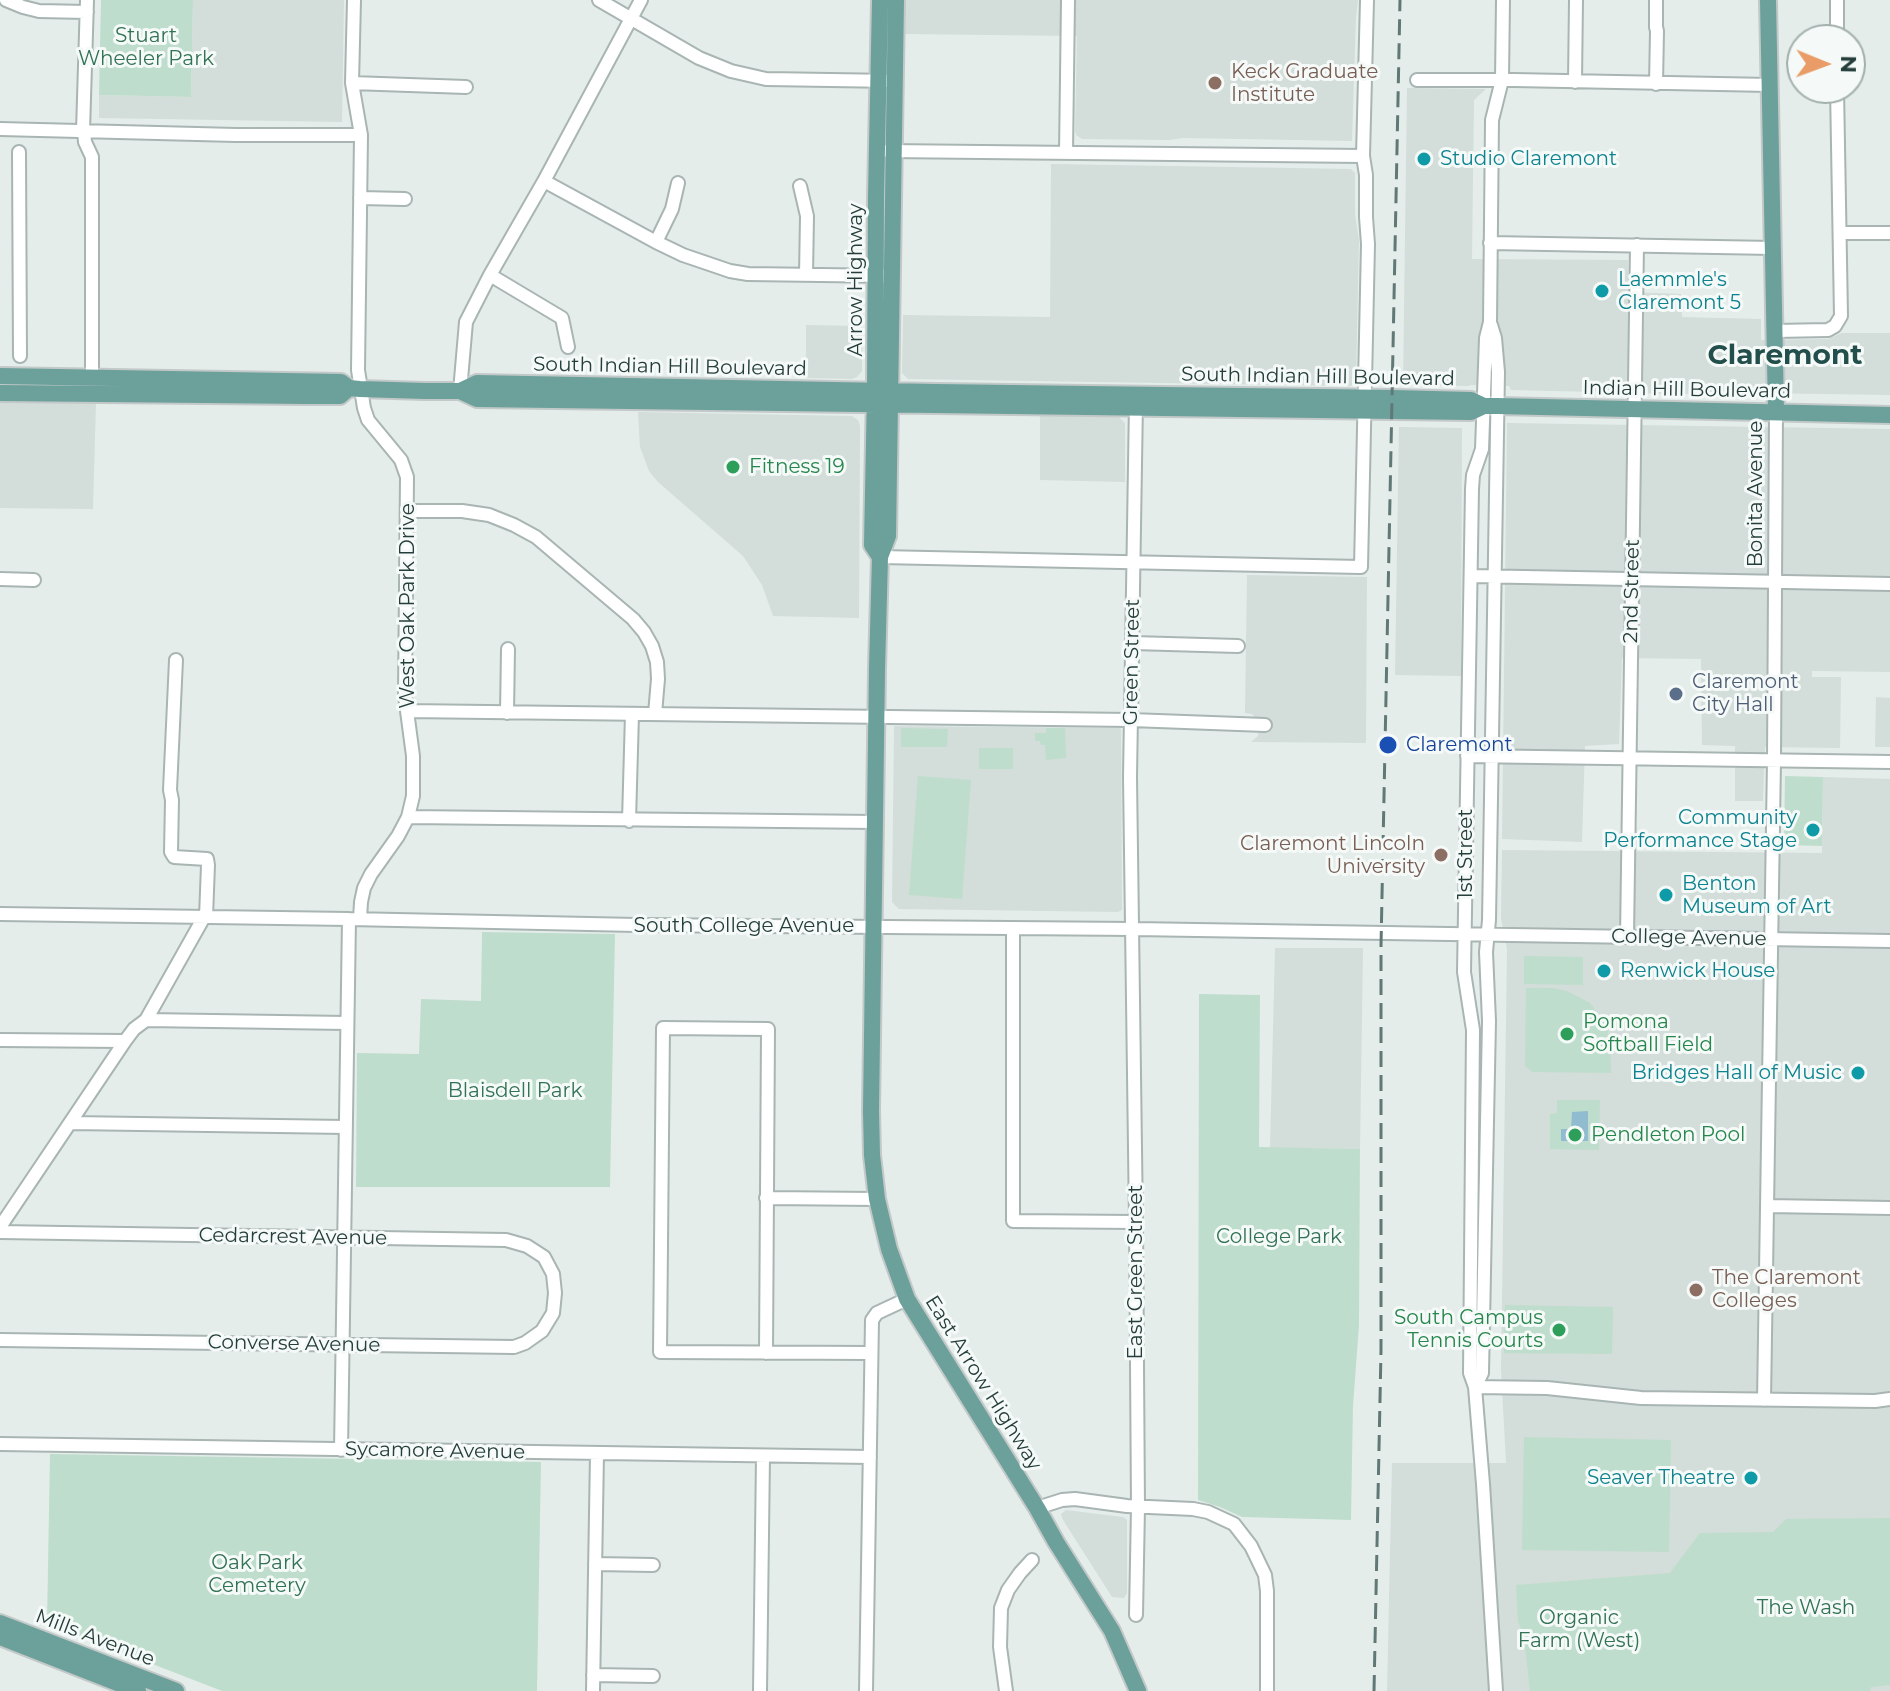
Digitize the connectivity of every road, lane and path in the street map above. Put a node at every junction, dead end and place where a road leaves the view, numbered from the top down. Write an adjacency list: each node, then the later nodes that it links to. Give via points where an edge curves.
1 (6, 0): 14 (street, via 39,11)
2 (354, 0): 21 (street, West Oak Park Drive)
3 (599, 0): 15 (street)
4 (641, 0): 15 (street)
5 (880, 0): 19 (main road, Arrow Highway)
6 (896, 0): 19 (main road, Arrow Highway)
7 (1068, 0): 32 (street)
8 (1367, 0): 33 (street)
9 (1503, 0): 18 (street, 1st Street)
10 (1576, 0): 20 (street)
11 (1656, 0): 22 (street)
12 (1768, 0): 23 (main road, Bonita Avenue)
13 (1837, 0): 16 (street)
14 (87, 6): 28 (street)
15 (631, 19): 19 (street, via 731,71 766,79); 34 (street)
16 (1837, 24)
17 (1417, 80): 18 (street)
18 (1502, 80): 20 (street); 42 (street, 1st Street, via 1492,120)
19 (887, 81): 30 (main road, Arrow Highway)
20 (1575, 82): 22 (street)
21 (352, 83): 24 (street); 29 (street, West Oak Park Drive)
22 (1656, 84): 23 (street)
23 (1770, 85): 44 (main road, Bonita Avenue)
24 (466, 87)
25 (1837, 104): 39 (street)
26 (3, 130): 27 (street); 31 (street)
27 (29, 130): 28 (street); 31 (street, via 28,145)
28 (84, 131): 29 (street); 52 (street, via 92,157)
29 (361, 135): 37 (street, West Oak Park Drive)
30 (885, 151): 32 (street); 47 (main road, Arrow Highway)
31 (19, 152): 50 (street)
32 (1066, 153): 33 (street)
33 (1363, 156): 58 (street)
34 (544, 181): 41 (street); 45 (street)
35 (678, 183): 41 (street)
36 (800, 186): 46 (street, via 807,216)
37 (360, 198): 38 (street); 53 (street, West Oak Park Drive)
38 (405, 199)
39 (1840, 233): 40 (street); 48 (street, via 1841,316 1835,326)
40 (1890, 233)
41 (656, 242): 46 (street, via 730,271)
42 (1490, 243): 43 (street); 59 (street, 1st Street, via 1490,322 1498,358)
43 (1637, 245): 44 (street); 60 (street, 2nd Street)
44 (1773, 248): 48 (main road, Bonita Avenue)
45 (490, 275): 49 (street, via 562,318); 54 (street, via 466,322)
46 (806, 275): 47 (street)
47 (884, 276): 56 (main road, Arrow Highway)
48 (1775, 331): 61 (main road, Bonita Avenue)
49 (568, 347)
50 (20, 356)
51 (0, 376): 52 (main road, South Indian Hill Boulevard)
52 (92, 378): 53 (main road, South Indian Hill Boulevard, via 341,382)
53 (354, 389): 54 (main road, South Indian Hill Boulevard); 55 (main road, South Indian Hill Boulevard, via 340,396); 63 (street, West Oak Park Drive, via 368,420 401,460)
54 (460, 391): 56 (main road, South Indian Hill Boulevard, via 477,383)
55 (0, 393)
56 (883, 398): 57 (main road, South Indian Hill Boulevard); 64 (main road, Arrow Highway, via 872,545)
57 (1136, 401): 58 (main road, South Indian Hill Boulevard); 65 (street, Green Street)
58 (1366, 404): 59 (main road, South Indian Hill Boulevard, via 1471,412); 65 (street, via 1361,567)
59 (1490, 406): 60 (main road, Indian Hill Boulevard); 66 (street, 1st Street, via 1473,475); 67 (street, 1st Street)
60 (1635, 409): 61 (main road, Indian Hill Boulevard); 69 (street, 2nd Street)
61 (1776, 411): 62 (main road, Indian Hill Boulevard); 71 (street, Bonita Avenue)
62 (1890, 415)
63 (407, 511): 77 (street, West Oak Park Drive); 80 (street, via 489,515 536,537 644,632 657,662)
64 (880, 557): 65 (street); 81 (main road, Arrow Highway)
65 (1134, 562): 73 (street, Green Street)
66 (1471, 576): 67 (street); 84 (street, 1st Street)
67 (1494, 578): 69 (street); 85 (street, 1st Street)
68 (0, 579): 70 (street)
69 (1632, 579): 71 (street); 86 (street, 2nd Street)
70 (34, 580)
71 (1775, 581): 72 (street); 87 (street, Bonita Avenue)
72 (1890, 584)
73 (1133, 643): 74 (street); 82 (street, Green Street)
74 (1238, 646)
75 (508, 649): 78 (street)
76 (176, 660): 93 (street, via 171,852 174,857 207,859)
77 (407, 711): 78 (street); 89 (street, West Oak Park Drive, via 413,756)
78 (507, 713): 79 (street)
79 (632, 714): 80 (street); 90 (street)
80 (655, 714): 81 (street)
81 (876, 716): 82 (street); 91 (main road, Arrow Highway)
82 (1131, 720): 83 (street); 97 (street, Green Street)
83 (1265, 725)
84 (1467, 756): 85 (street); 98 (street, 1st Street)
85 (1491, 757): 86 (street); 99 (street, 1st Street)
86 (1630, 758): 87 (street); 100 (street, 2nd Street)
87 (1774, 760): 88 (street); 101 (street, Bonita Avenue)
88 (1890, 762)
89 (408, 817): 90 (street); 94 (street, West Oak Park Drive, via 371,874)
90 (629, 821): 91 (street)
91 (876, 822): 95 (main road, Arrow Highway)
92 (0, 914): 93 (street, South College Avenue)
93 (205, 917): 94 (street, South College Avenue); 103 (street)
94 (355, 919): 95 (street, South College Avenue); 104 (street, West Oak Park Drive)
95 (875, 927): 96 (street, South College Avenue); 110 (main road, East Arrow Highway, via 871,1111)
96 (1013, 928): 97 (street, South College Avenue); 113 (street, via 1013,1221)
97 (1134, 929): 98 (street, South College Avenue); 113 (street, East Green Street)
98 (1465, 935): 99 (street, South College Avenue); 122 (street, 1st Street, via 1464,972 1473,1030 1470,1373)
99 (1488, 935): 100 (street, College Avenue); 122 (street, 1st Street, via 1482,1373)
100 (1627, 937): 101 (street, College Avenue)
101 (1771, 940): 102 (street, College Avenue); 111 (street, Bonita Avenue)
102 (1890, 941)
103 (146, 1020): 104 (street); 106 (street)
104 (347, 1023): 108 (street, West Oak Park Drive)
105 (0, 1040): 106 (street)
106 (125, 1041): 107 (street)
107 (71, 1123): 108 (street); 114 (street)
108 (346, 1127): 115 (street, West Oak Park Drive)
109 (766, 1198): 110 (street); 120 (street); 120 (street, via 768,1029 663,1028 660,1352)
110 (877, 1199): 117 (main road, East Arrow Highway)
111 (1767, 1206): 112 (street); 124 (street, Bonita Avenue)
112 (1890, 1208)
113 (1136, 1222): 130 (street, East Green Street)
114 (0, 1230): 115 (street, Cedarcrest Avenue)
115 (344, 1238): 116 (street, Cedarcrest Avenue, via 517,1242 544,1257); 119 (street, West Oak Park Drive)
116 (555, 1293): 119 (street, Converse Avenue, via 553,1313 542,1331 514,1347)
117 (907, 1299): 121 (street, via 872,1320); 131 (main road, East Arrow Highway)
118 (0, 1340): 119 (street, Converse Avenue)
119 (343, 1345): 126 (street, West Oak Park Drive)
120 (766, 1353): 121 (street)
121 (871, 1353): 129 (street)
122 (1475, 1387): 124 (street); 149 (street, 1st Street)
123 (1890, 1399): 124 (street)
124 (1764, 1400)
125 (0, 1444): 126 (street, Sycamore Avenue)
126 (341, 1450): 127 (street, Sycamore Avenue)
127 (597, 1454): 128 (street, Sycamore Avenue); 133 (street)
128 (763, 1456): 129 (street, Sycamore Avenue); 144 (street)
129 (870, 1457): 145 (street)
130 (1138, 1507): 131 (street, via 1075,1499); 135 (street, East Green Street); 148 (street, via 1208,1512 1242,1533 1265,1575)
131 (1037, 1508): 147 (main road, East Arrow Highway, via 1112,1631)
132 (1032, 1560): 146 (street, via 1001,1608)
133 (595, 1564): 134 (street); 138 (street)
134 (653, 1565)
135 (1136, 1615)
136 (0, 1623): 140 (main road, Mills Avenue)
137 (0, 1637): 140 (main road, Mills Avenue)
138 (593, 1675): 139 (street); 143 (street)
139 (653, 1676)
140 (110, 1679): 141 (main road, Mills Avenue); 142 (main road, Mills Avenue)
141 (138, 1691)
142 (176, 1691)
143 (593, 1691)
144 (760, 1691)
145 (866, 1691)
146 (1006, 1691)
147 (1138, 1691)
148 (1267, 1691)
149 (1496, 1691)

